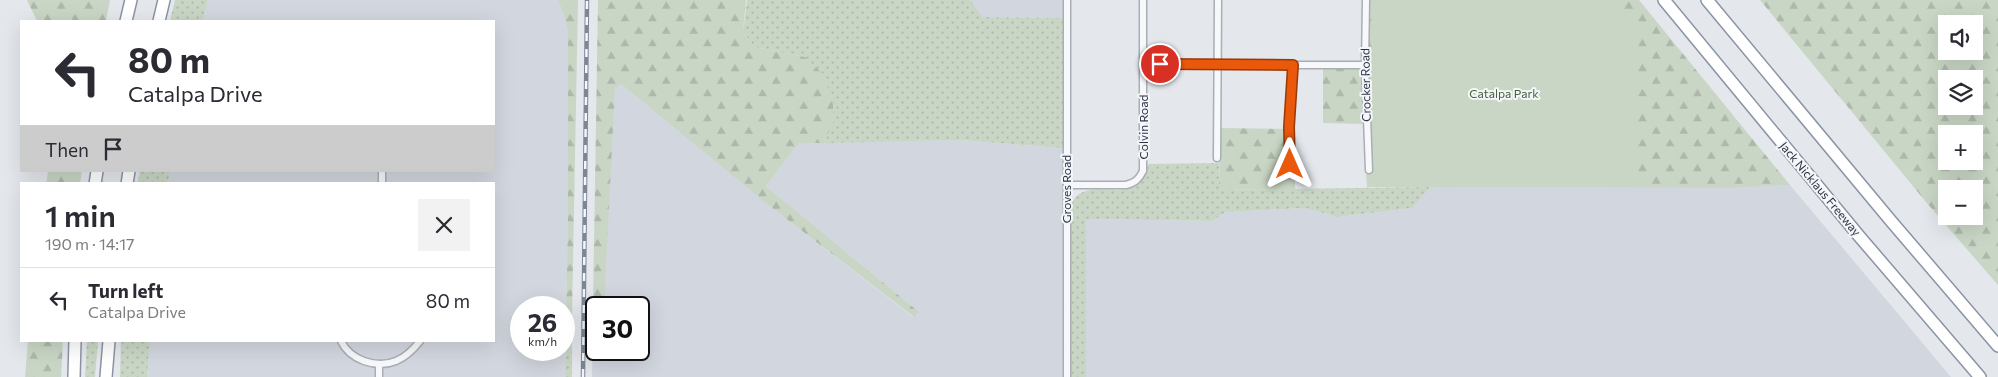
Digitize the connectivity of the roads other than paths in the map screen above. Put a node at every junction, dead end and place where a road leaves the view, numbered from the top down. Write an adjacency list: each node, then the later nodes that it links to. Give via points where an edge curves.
1 (131, 0): 9 (highway)
2 (164, 0): 10 (highway)
3 (1067, 0): 18 (street, Groves Road)
4 (1143, 0): 12 (street, Colvin Road)
5 (1218, 0): 11 (street)
6 (1366, 0): 14 (street, Crocker Road)
7 (1664, 0): 29 (highway, Jack Nicklaus Freeway)
8 (1707, 0): 23 (highway)
9 (126, 20)
10 (159, 20)
11 (1218, 64): 12 (street); 13 (street); 15 (street)
12 (1144, 65): 18 (street, Colvin Road, via 1144,171 1140,178 1126,185)
13 (1293, 65): 14 (street); 16 (street)
14 (1366, 65): 17 (street, Crocker Road)
15 (1217, 158)
16 (1290, 164)
17 (1369, 170)
18 (1067, 185): 28 (street, Groves Road)
19 (75, 342): 25 (highway)
20 (109, 342): 26 (highway)
21 (341, 342): 24 (street, via 352,355 365,362)
22 (419, 342): 24 (street, via 409,354 395,362)
23 (1998, 346)
24 (379, 364): 27 (street)
25 (74, 377)
26 (106, 377)
27 (379, 377)
28 (1067, 377)
29 (1980, 377)

